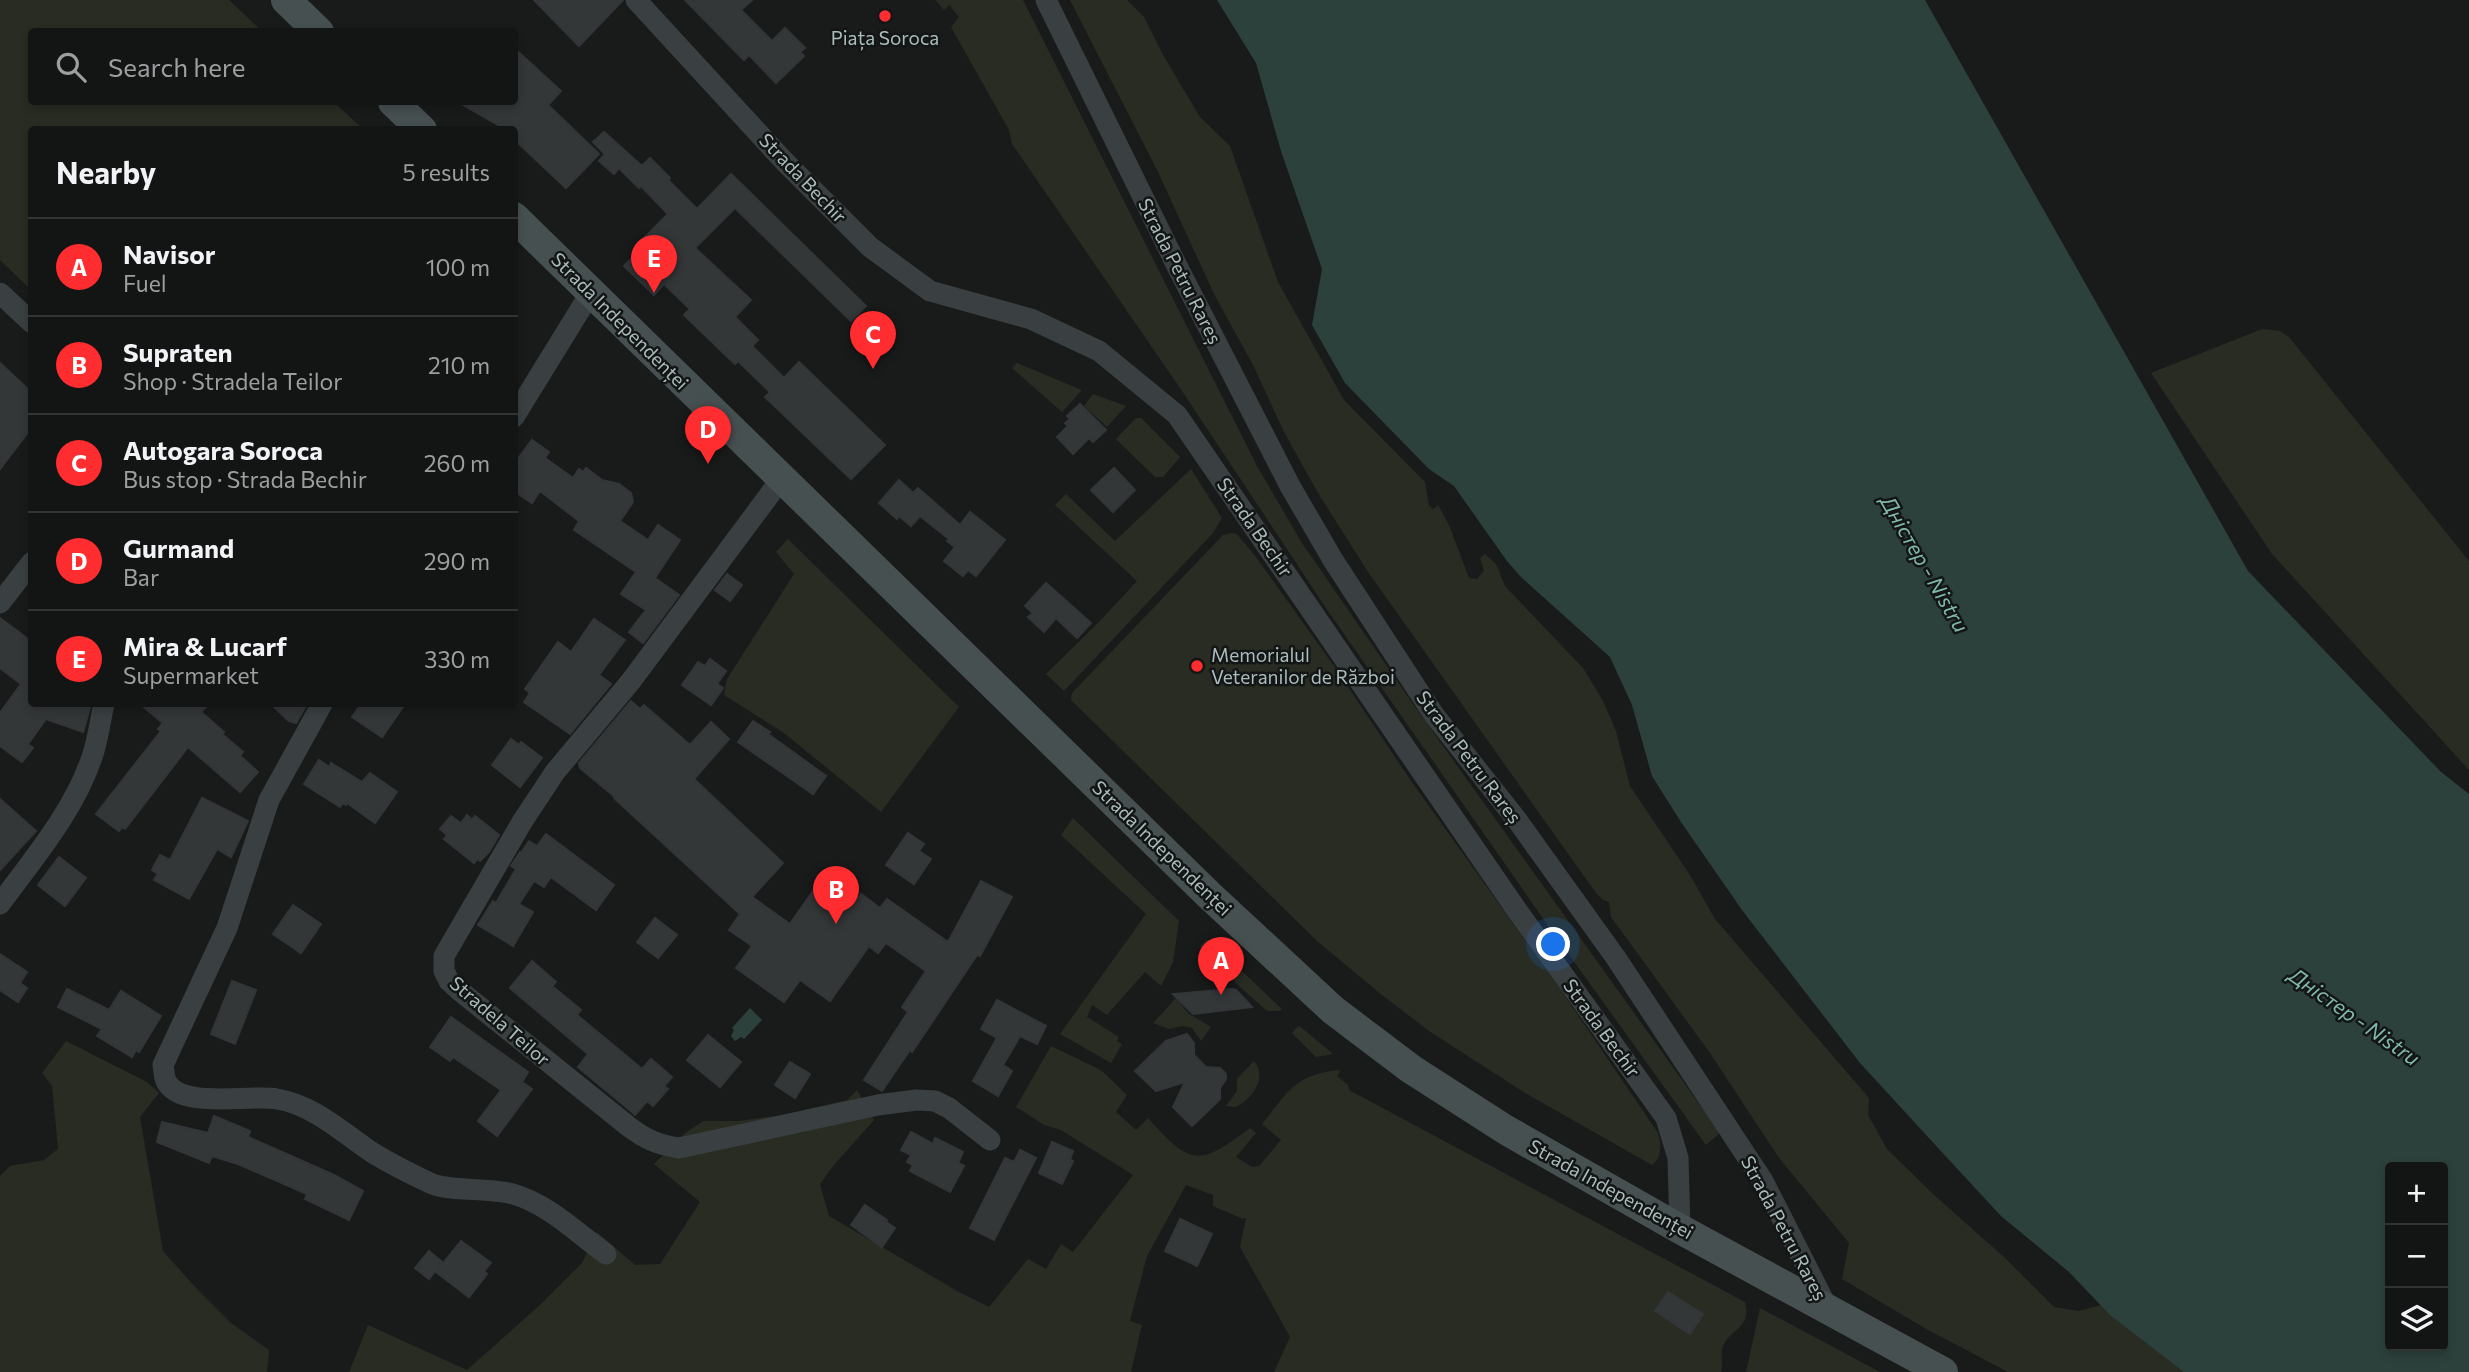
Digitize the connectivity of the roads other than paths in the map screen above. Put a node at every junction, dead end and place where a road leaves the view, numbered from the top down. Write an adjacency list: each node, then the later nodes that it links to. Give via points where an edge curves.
1 (286, 0): 4 (main road)
2 (636, 0): 19 (street, Strada Bechir, via 870,247 930,290 1031,319 1099,351 1177,415 1516,909 1666,1118 1678,1158)
3 (1046, 0): 21 (street, Strada Petru Rareș, via 1177,266 1333,560 1434,715 1616,958 1763,1181)
4 (315, 28)
5 (396, 105): 6 (main road)
6 (418, 126)
7 (518, 222): 8 (main road, Strada Independenței)
8 (591, 292): 11 (street); 12 (main road, Strada Independenței)
9 (0, 293): 10 (street)
10 (28, 319)
11 (518, 411)
12 (782, 478): 18 (street, Stradela Teilor, via 631,681 555,772 444,956 444,971 483,1011 628,1126 660,1145 680,1148 916,1100 935,1101 949,1108); 19 (main road, Strada Independenței, via 1333,1010 1411,1069 1506,1130)
13 (28, 567): 14 (street)
14 (0, 603)
15 (103, 707): 17 (street, via 93,756 78,789)
16 (320, 707): 20 (street, via 269,800 228,928 163,1065 166,1080 175,1092 192,1097 276,1099 296,1105 329,1120 374,1154 433,1185 480,1188 538,1203)
17 (0, 904)
18 (990, 1140)
19 (1680, 1229): 21 (main road, Strada Independenței)
20 (606, 1254)
21 (1828, 1309): 22 (main road, Strada Independenței)
22 (1943, 1372)

